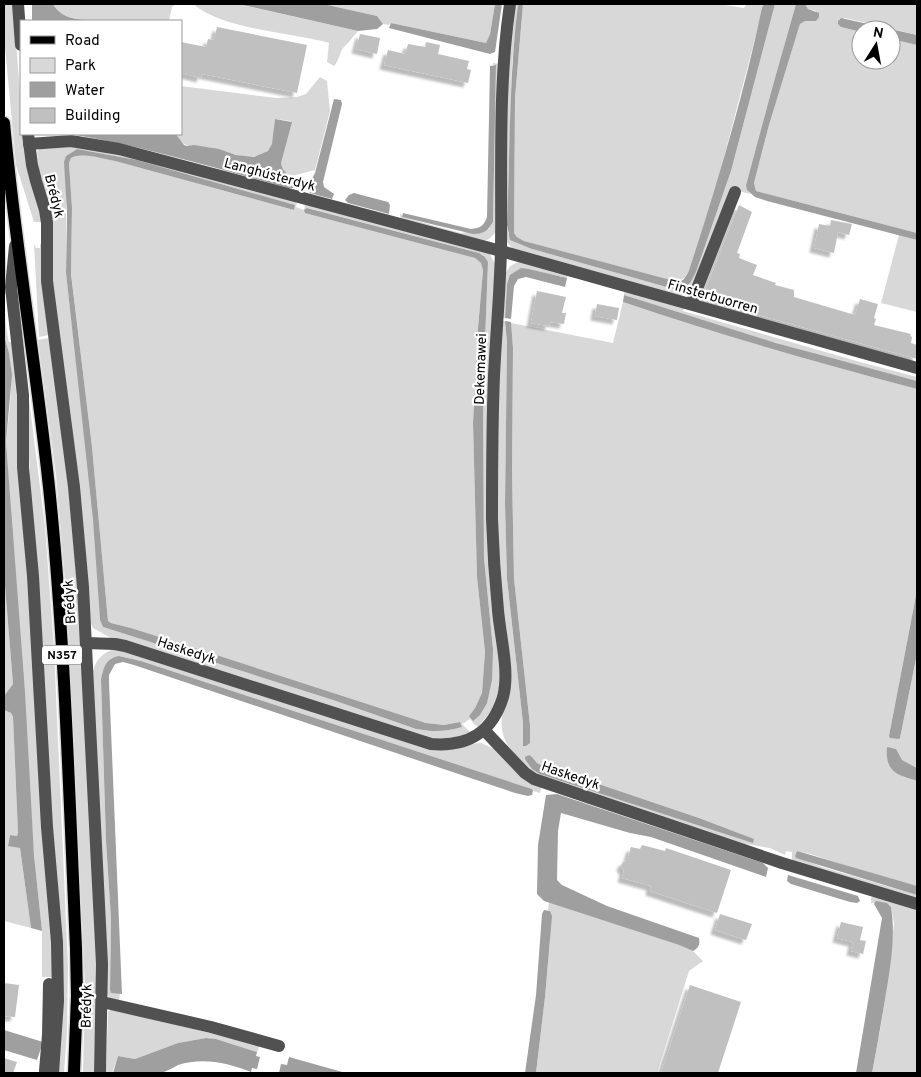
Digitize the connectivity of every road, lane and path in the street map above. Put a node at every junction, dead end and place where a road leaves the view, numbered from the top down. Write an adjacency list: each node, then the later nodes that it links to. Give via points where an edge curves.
1 (18, 4): 3 (street)
2 (510, 4): 8 (street, Dekemawei, via 503,80)
3 (20, 31)
4 (4, 123): 7 (main road, Brédyk / N357)
5 (29, 139): 8 (street, Langhústerdyk, via 119,148); 11 (street, Brédyk, via 36,181 46,210 46,281 74,487)
6 (735, 192): 9 (street)
7 (16, 238): 18 (street, Brédyk, via 11,287 23,396 23,466 34,576 47,827 57,942 58,1001); 19 (main road, Brédyk / N357, via 49,486 56,568 76,948)
8 (501, 251): 9 (street, Finsterbuorren); 12 (street, Dekemawei, via 492,496 495,580 505,685 499,707)
9 (691, 304): 10 (street, Finsterbuorren)
10 (917, 368)
11 (86, 643): 12 (street, Haskedyk, via 125,646 431,744 452,744); 15 (street, Brédyk)
12 (485, 731): 13 (street, Haskedyk, via 534,779 782,863)
13 (917, 904)
14 (49, 984): 17 (street)
15 (102, 1002): 16 (street); 20 (street, Brédyk)
16 (279, 1046)
17 (45, 1073)
18 (53, 1073)
19 (74, 1073)
20 (100, 1073)

